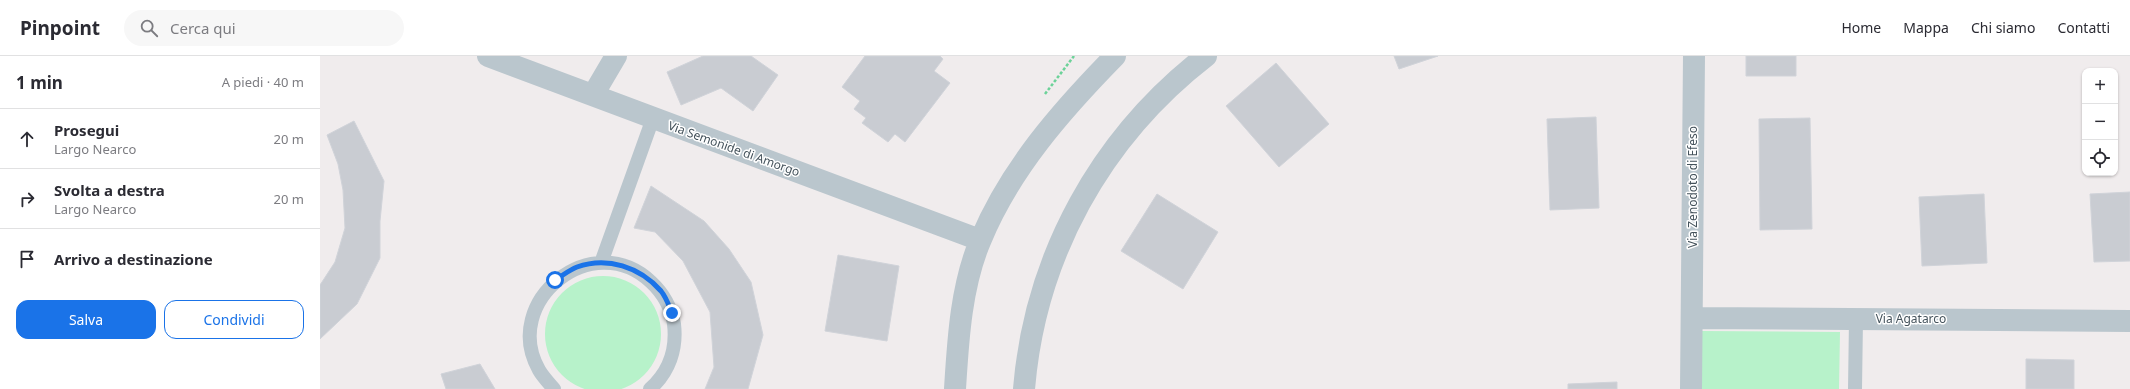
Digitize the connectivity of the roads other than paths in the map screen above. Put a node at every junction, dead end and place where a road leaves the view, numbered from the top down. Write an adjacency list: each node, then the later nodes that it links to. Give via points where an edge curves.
1 (488, 56): 6 (street, Via Semonide di Amorgo)
2 (616, 56): 6 (street)
3 (1115, 56): 8 (street, via 1077,96 1024,162 998,204)
4 (1206, 56): 16 (street, via 1165,90 1137,121 1102,168 1072,217 1039,302 1028,352)
5 (1694, 56): 10 (street, Via Zenodoto di Efeso)
6 (593, 95): 7 (street, Via Semonide di Amorgo)
7 (653, 118): 8 (street, Via Semonide di Amorgo); 9 (lane)
8 (980, 240): 15 (street, via 968,283 961,324)
9 (601, 263): 13 (lane, via 576,268 555,280 540,299 531,322 531,346 539,370); 14 (lane, via 624,266 645,276 662,292 672,313 676,336 672,359 660,380)
10 (1692, 318): 11 (street, Via Agatarco); 17 (street, Via Zenodoto di Efeso)
11 (1856, 319): 12 (street, Via Agatarco); 18 (lane)
12 (2130, 321)
13 (554, 389)
14 (650, 389)
15 (955, 389)
16 (1024, 389)
17 (1691, 389)
18 (1855, 389)

